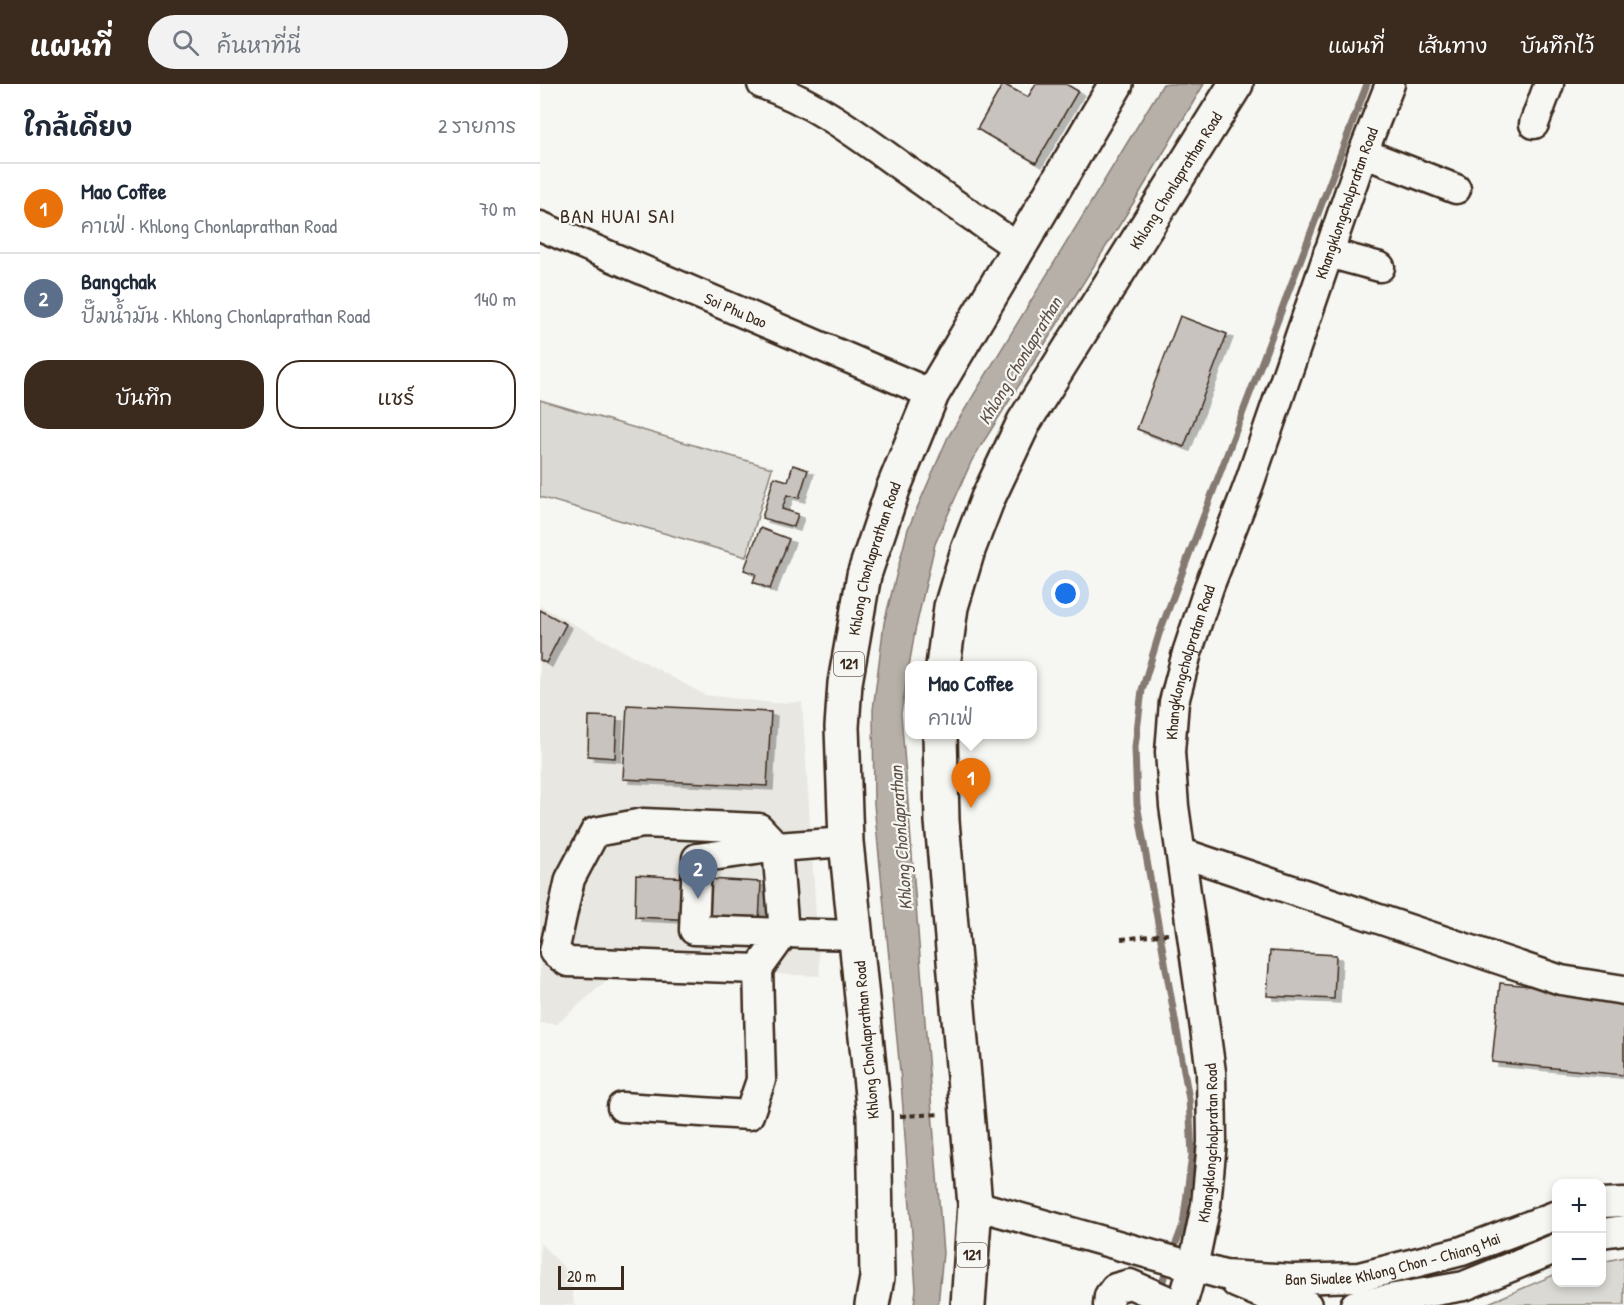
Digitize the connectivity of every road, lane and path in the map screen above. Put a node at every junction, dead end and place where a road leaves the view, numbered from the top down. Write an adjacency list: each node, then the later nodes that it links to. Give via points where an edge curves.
1 (762, 84): 10 (street, via 814,106)
2 (1116, 84): 10 (main road, Khlong Chonlaprathan Road / 121)
3 (1236, 84): 14 (main road, Khlong Chonlaprathan Road, via 1024,422 968,550 951,607)
4 (1390, 84): 7 (street, Khangklongcholpratan Road)
5 (1549, 84): 6 (street)
6 (1534, 124)
7 (1363, 153): 8 (street); 11 (street, Khangklongcholpratan Road)
8 (1456, 189)
9 (540, 226): 13 (street, Soi Phu Dao)
10 (1020, 249): 13 (main road, Khlong Chonlaprathan Road / 121)
11 (1328, 253): 12 (street); 18 (street, Khangklongcholpratan Road, via 1202,609 1174,702 1170,752)
12 (1380, 267)
13 (932, 394): 16 (main road, Khlong Chonlaprathan Road / 121, via 892,489 864,575 845,683 842,727)
14 (944, 661)
15 (940, 739): 30 (main road, 121, via 942,821)
16 (846, 842): 17 (street); 20 (main road, Khlong Chonlaprathan Road / 121)
17 (777, 846): 19 (street); 19 (street, via 697,858 694,930); 23 (street, via 759,828 643,823 595,832 570,879 554,952 568,962)
18 (1182, 853): 24 (street, via 1561,980); 35 (street, Khangklongcholpratan Road, via 1211,1072 1212,1142 1206,1205)
19 (784, 933): 20 (street); 23 (street)
20 (856, 935): 38 (main road, Khlong Chonlaprathan Road / 121, via 874,1115 877,1278)
21 (1150, 935): 22 (path)
22 (1121, 939)
23 (758, 969): 25 (street, via 761,1080 749,1115)
24 (1624, 990)
25 (622, 1107)
26 (941, 1114): 27 (path)
27 (899, 1116)
28 (1624, 1202): 29 (street)
29 (1606, 1203)
30 (975, 1205): 35 (street, Ban Siwalee Khlong Chon - Chiang Mai); 39 (main road, 121)
31 (1552, 1217): 36 (street, Ban Siwalee Khlong Chon - Chiang Mai, via 1462,1251 1359,1277)
32 (1624, 1230): 33 (street)
33 (1606, 1232)
34 (1552, 1250): 42 (street, Ban Siwalee Khlong Chon - Chiang Mai, via 1464,1286)
35 (1193, 1267): 36 (street, Ban Siwalee Khlong Chon - Chiang Mai); 37 (street, Khangklongcholpratan Road)
36 (1224, 1275): 41 (street, Ban Siwalee Khlong Chon - Chiang Mai, via 1240,1286 1279,1301)
37 (1169, 1300): 40 (street, via 1130,1284 1112,1291)
38 (872, 1305)
39 (968, 1305)
40 (1108, 1305)
41 (1307, 1305)
42 (1355, 1305)

